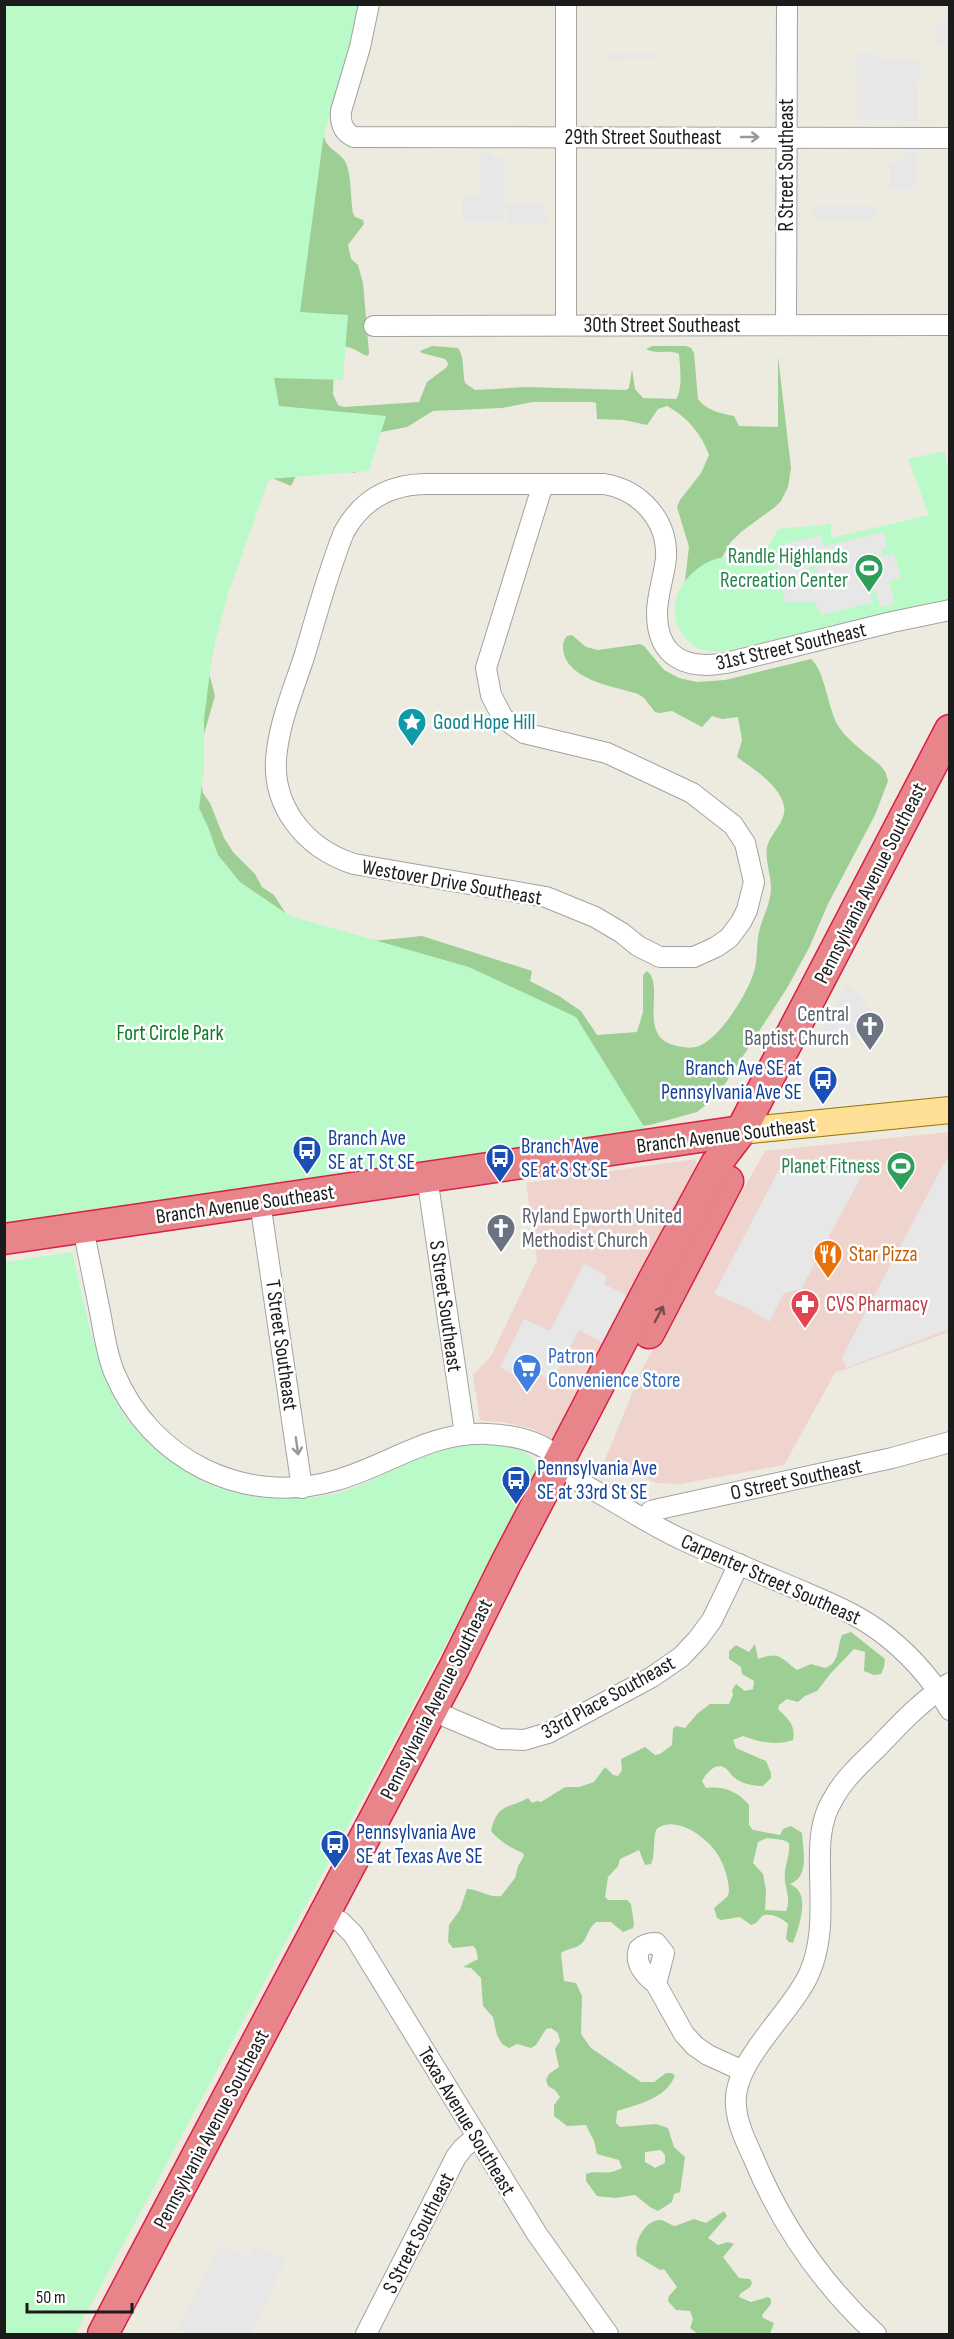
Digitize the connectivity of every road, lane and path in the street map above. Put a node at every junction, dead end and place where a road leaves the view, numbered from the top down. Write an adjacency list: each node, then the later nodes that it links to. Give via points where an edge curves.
1 (369, 4): 4 (street, 29th Street Southeast, via 340,111 342,125 349,135)
2 (566, 4): 4 (street)
3 (787, 4): 5 (street, R Street Southeast)
4 (566, 137): 5 (street, 29th Street Southeast, one-way to 5); 7 (street)
5 (786, 138): 6 (street, 29th Street Southeast); 8 (street, R Street Southeast)
6 (950, 138)
7 (566, 325): 8 (street, 30th Street Southeast); 10 (street, 30th Street Southeast)
8 (786, 325): 9 (street, 30th Street Southeast)
9 (950, 325)
10 (374, 326)
11 (543, 484): 12 (street, 31st Street Southeast, via 413,484); 12 (street, Westover Drive Southeast, via 486,668 490,695 503,718 524,734 607,753 692,793 733,825 745,843 754,882 747,910 729,938 694,957 660,957 594,917 546,897 345,861 319,848 292,820 277,783 279,737 344,532 356,513); 13 (street, 31st Street Southeast, via 610,485 634,495 648,507 660,525 666,547 657,608 659,628 670,651 692,665 726,663)
12 (377, 495)
13 (950, 610)
14 (950, 730): 16 (highway, Pennsylvania Avenue Southeast)
15 (950, 1110): 16 (main road, Branch Avenue Southeast)
16 (741, 1131): 17 (highway, Branch Avenue Southeast); 23 (highway, Pennsylvania Avenue Southeast, via 737,1161 710,1219 604,1422)
17 (427, 1177): 18 (highway, Branch Avenue Southeast); 21 (street, S Street Southeast)
18 (260, 1202): 19 (highway, Branch Avenue Southeast); 24 (street, T Street Southeast, one-way to 24)
19 (83, 1228): 20 (highway, Branch Avenue Southeast); 24 (street, Carpenter Street Southeast, via 110,1361 126,1396 147,1424 175,1451 217,1476 264,1488)
20 (4, 1239)
21 (465, 1434): 23 (street, Carpenter Street Southeast, via 517,1438 543,1448); 24 (street, Carpenter Street Southeast, via 428,1442 351,1476)
22 (950, 1442): 25 (street, O Street Southeast, via 651,1511)
23 (565, 1466): 25 (street, Carpenter Street Southeast, via 581,1482); 29 (highway, Pennsylvania Avenue Southeast)
24 (302, 1488)
25 (645, 1519): 26 (street, Carpenter Street Southeast)
26 (739, 1564): 27 (street, Carpenter Street Southeast, via 867,1623); 29 (street, 33rd Place Southeast, via 703,1633 677,1661 548,1733 506,1740 488,1736)
27 (943, 1687): 28 (street, Carpenter Street Southeast); 32 (street, via 918,1706 850,1774 832,1800 820,1843 821,1918 812,1967 800,1991)
28 (950, 1710)
29 (439, 1712): 30 (highway, Pennsylvania Avenue Southeast)
30 (333, 1917): 33 (street, Texas Avenue Southeast, via 353,1934); 34 (highway, Pennsylvania Avenue Southeast); 35 (highway, Pennsylvania Avenue Southeast)
31 (656, 1984): 32 (street, via 689,2040 708,2055)
32 (743, 2071): 38 (street, via 736,2089 736,2109 766,2186 813,2264)
33 (477, 2136): 36 (street, S Street Southeast, via 456,2157); 37 (street, Texas Avenue Southeast, via 537,2234)
34 (103, 2334)
35 (125, 2334)
36 (366, 2334)
37 (608, 2334)
38 (876, 2334)

